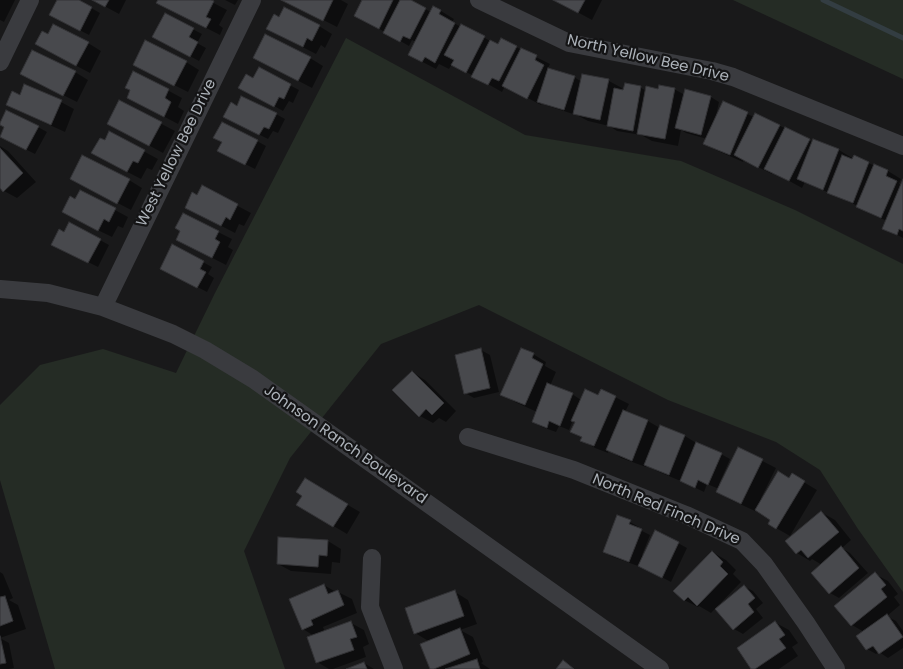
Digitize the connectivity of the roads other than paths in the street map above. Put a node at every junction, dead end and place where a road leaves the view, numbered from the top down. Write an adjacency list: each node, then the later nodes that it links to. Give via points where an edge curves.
1 (30, 0): 4 (street)
2 (252, 0): 7 (street, West Yellow Bee Drive)
3 (479, 0): 5 (street, North Yellow Bee Drive, via 569,43 733,77)
4 (0, 62)
5 (903, 146)
6 (0, 289): 7 (street, Johnson Ranch Boulevard, via 48,293)
7 (103, 307): 10 (street, Johnson Ranch Boulevard, via 173,334 253,379)
8 (468, 437): 12 (street, North Red Finch Drive, via 574,470 742,541 764,564)
9 (372, 558): 11 (street, via 370,607)
10 (654, 667)
11 (394, 669)
12 (836, 669)

